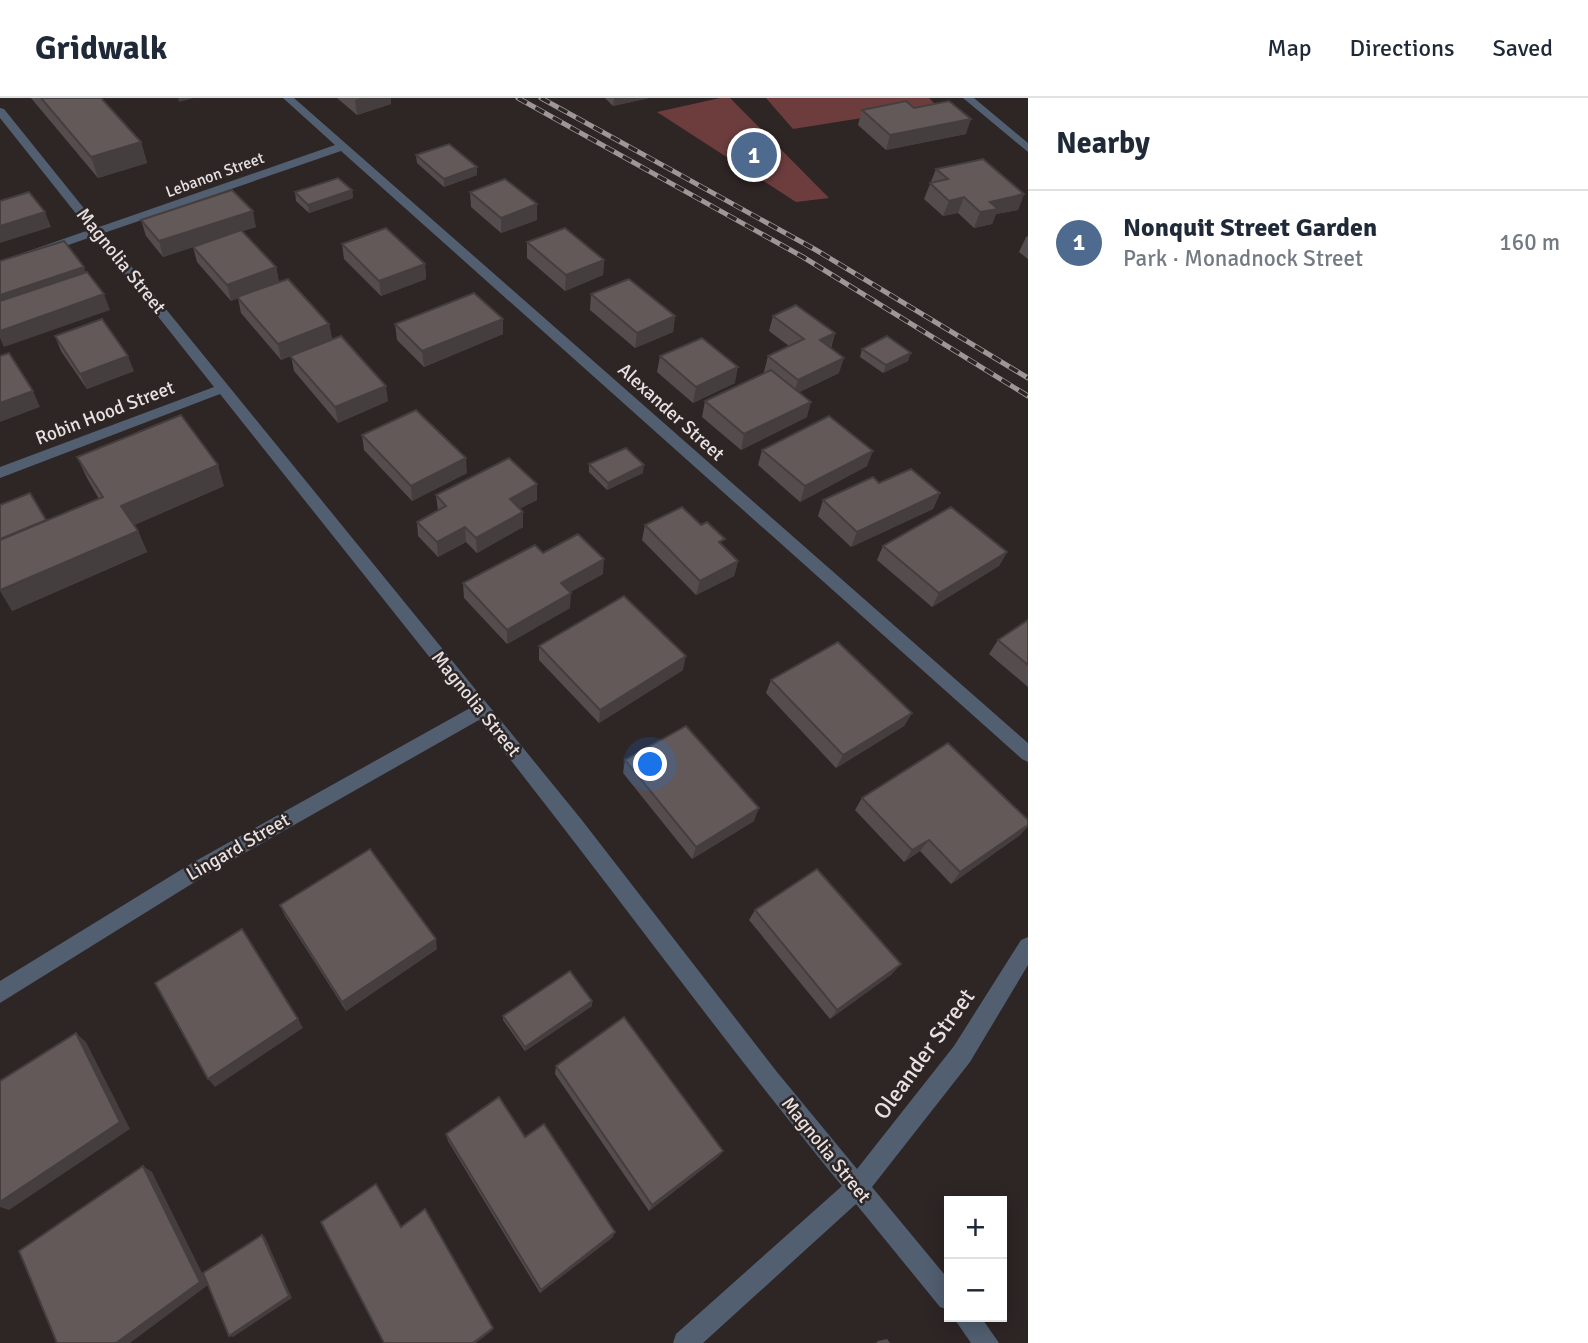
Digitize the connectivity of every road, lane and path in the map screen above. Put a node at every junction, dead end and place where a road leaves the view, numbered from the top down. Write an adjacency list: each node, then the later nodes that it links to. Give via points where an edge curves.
1 (288, 98): 5 (street, Alexander Street)
2 (968, 98): 6 (street)
3 (0, 111): 4 (street, Magnolia Street)
4 (7, 132): 7 (street, Magnolia Street)
5 (343, 146): 7 (street, Lebanon Street); 12 (street, Alexander Street)
6 (1028, 149)
7 (99, 233): 8 (street, Lebanon Street); 9 (street, Magnolia Street)
8 (0, 265)
9 (224, 388): 10 (street, Robin Hood Street); 11 (street, Magnolia Street)
10 (0, 473)
11 (481, 710): 14 (street, Lingard Street, via 198,869); 15 (street, Magnolia Street)
12 (1028, 754)
13 (1028, 947): 15 (street, Oleander Street, via 962,1054)
14 (0, 993)
15 (857, 1188): 16 (street, Magnolia Street); 18 (street, Oleander Street)
16 (944, 1292)
17 (969, 1322): 19 (street)
18 (685, 1343)
19 (987, 1343)

